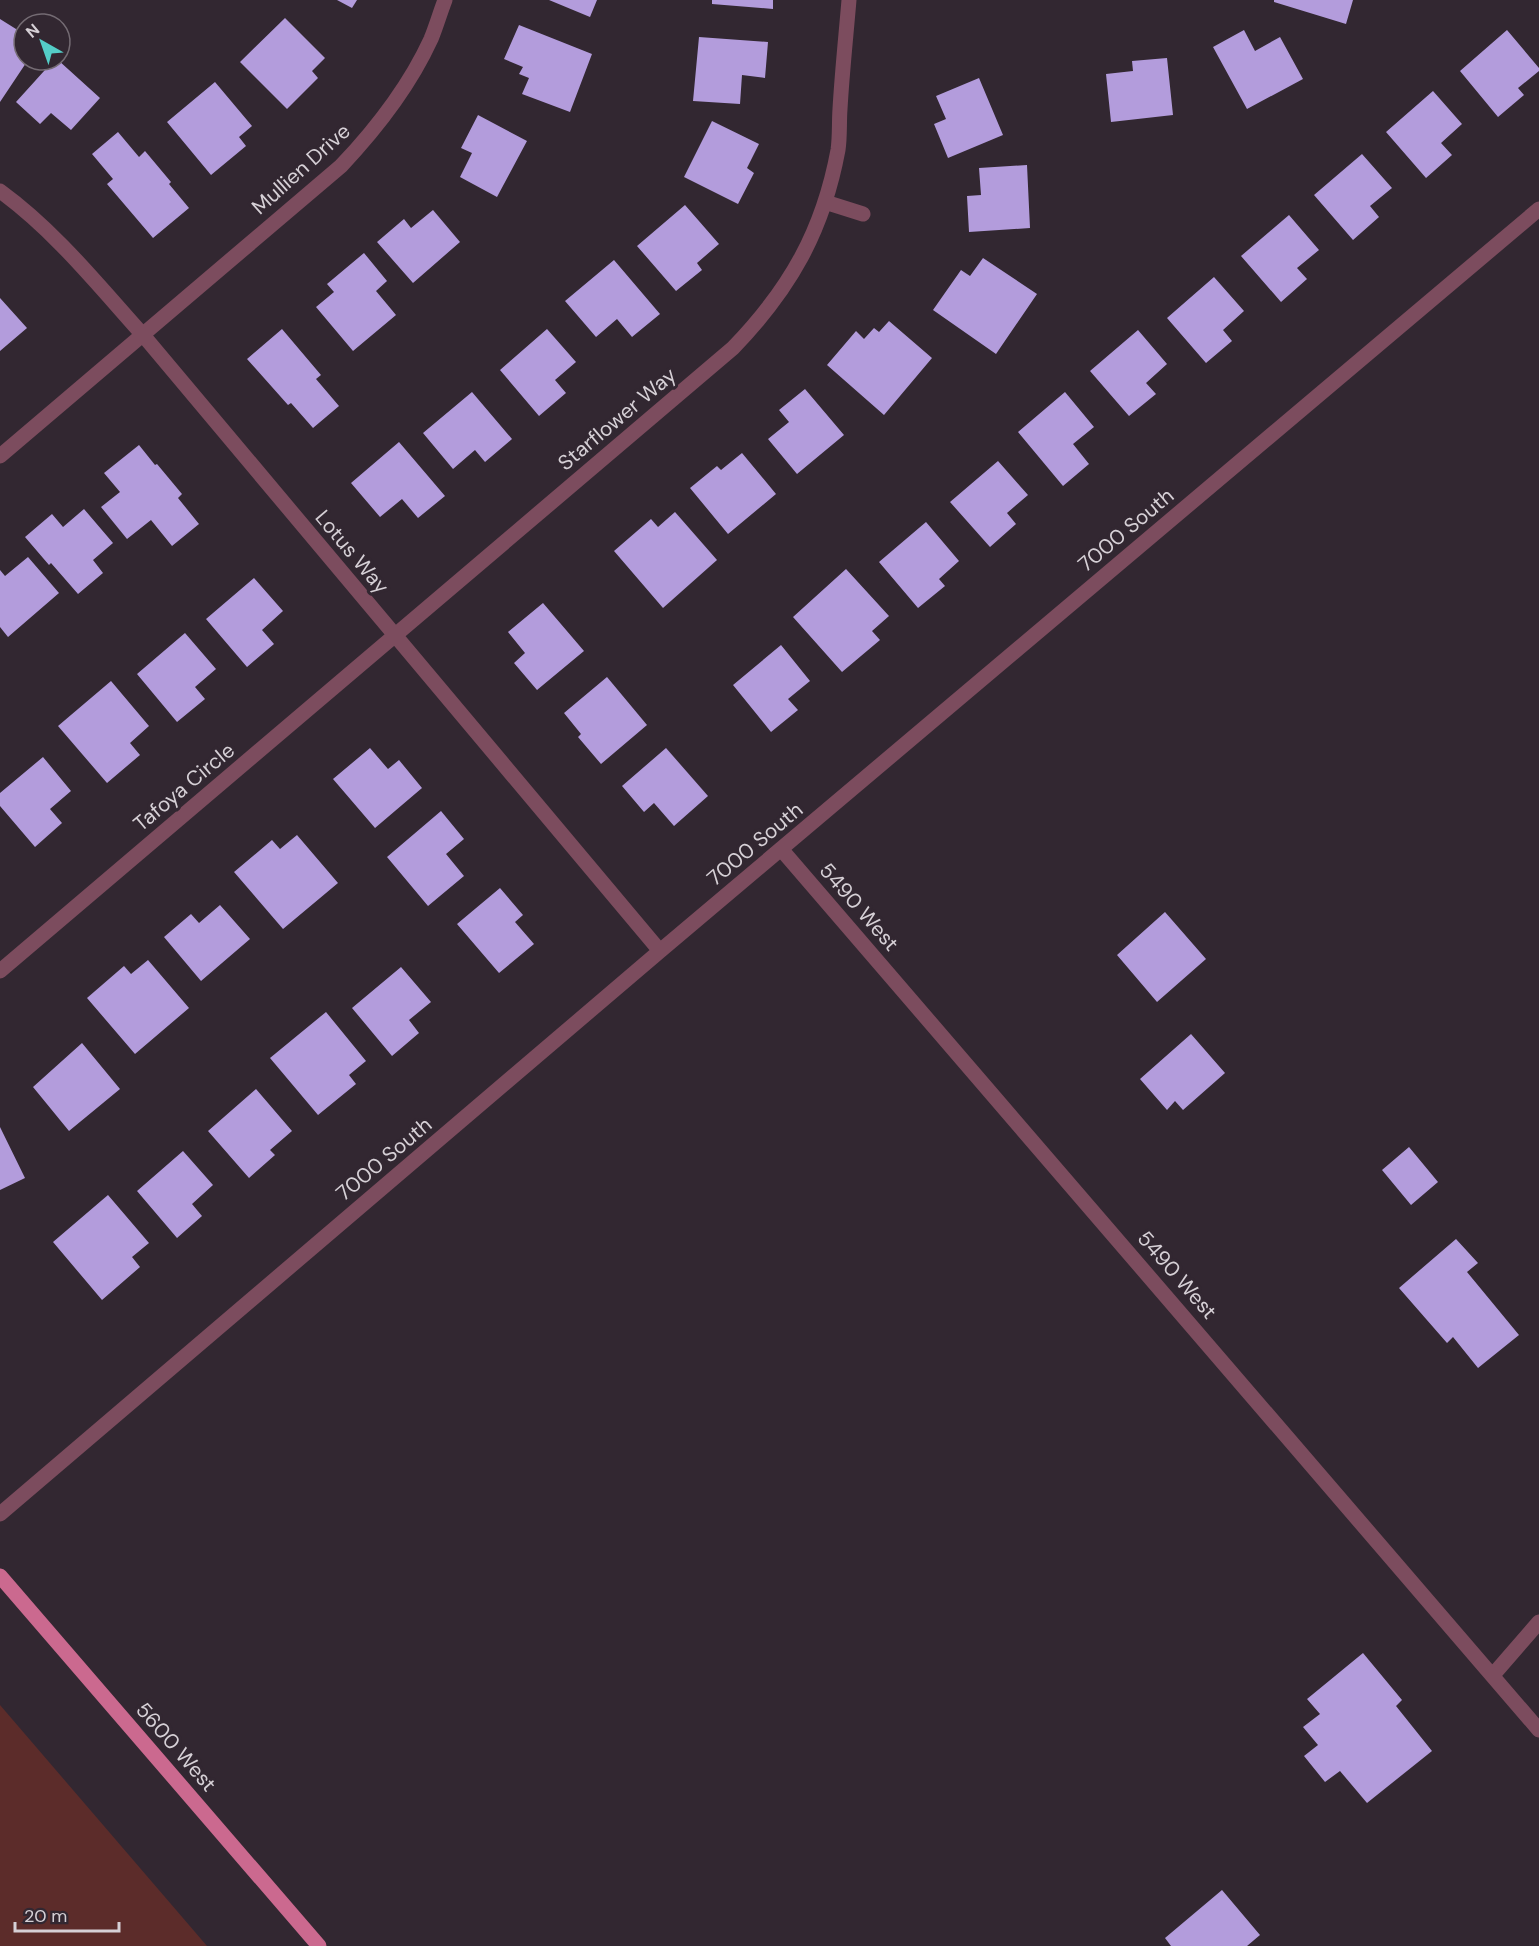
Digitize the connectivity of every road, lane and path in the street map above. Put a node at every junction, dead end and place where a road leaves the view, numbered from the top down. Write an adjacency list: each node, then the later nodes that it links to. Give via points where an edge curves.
1 (445, 0): 7 (street, Mullien Drive, via 414,73 368,137 341,166)
2 (849, 0): 4 (street, Starflower Way, via 838,147)
3 (0, 191): 7 (street, Lotus Way, via 67,250)
4 (825, 202): 6 (street); 9 (street, Starflower Way, via 803,257 760,321)
5 (1539, 209): 10 (street, 7000 South)
6 (863, 214)
7 (143, 335): 8 (street, Mullien Drive); 9 (street, Lotus Way)
8 (0, 456)
9 (395, 635): 11 (street, Lotus Way); 12 (street, Tafoya Circle)
10 (781, 849): 11 (street, 7000 South); 16 (street, 5490 West)
11 (660, 951): 13 (street, 7000 South)
12 (0, 971)
13 (0, 1514)
14 (0, 1576): 18 (main road, 5600 West)
15 (1539, 1622): 16 (street)
16 (1493, 1675): 17 (street, 5490 West)
17 (1539, 1730)
18 (320, 1946)

